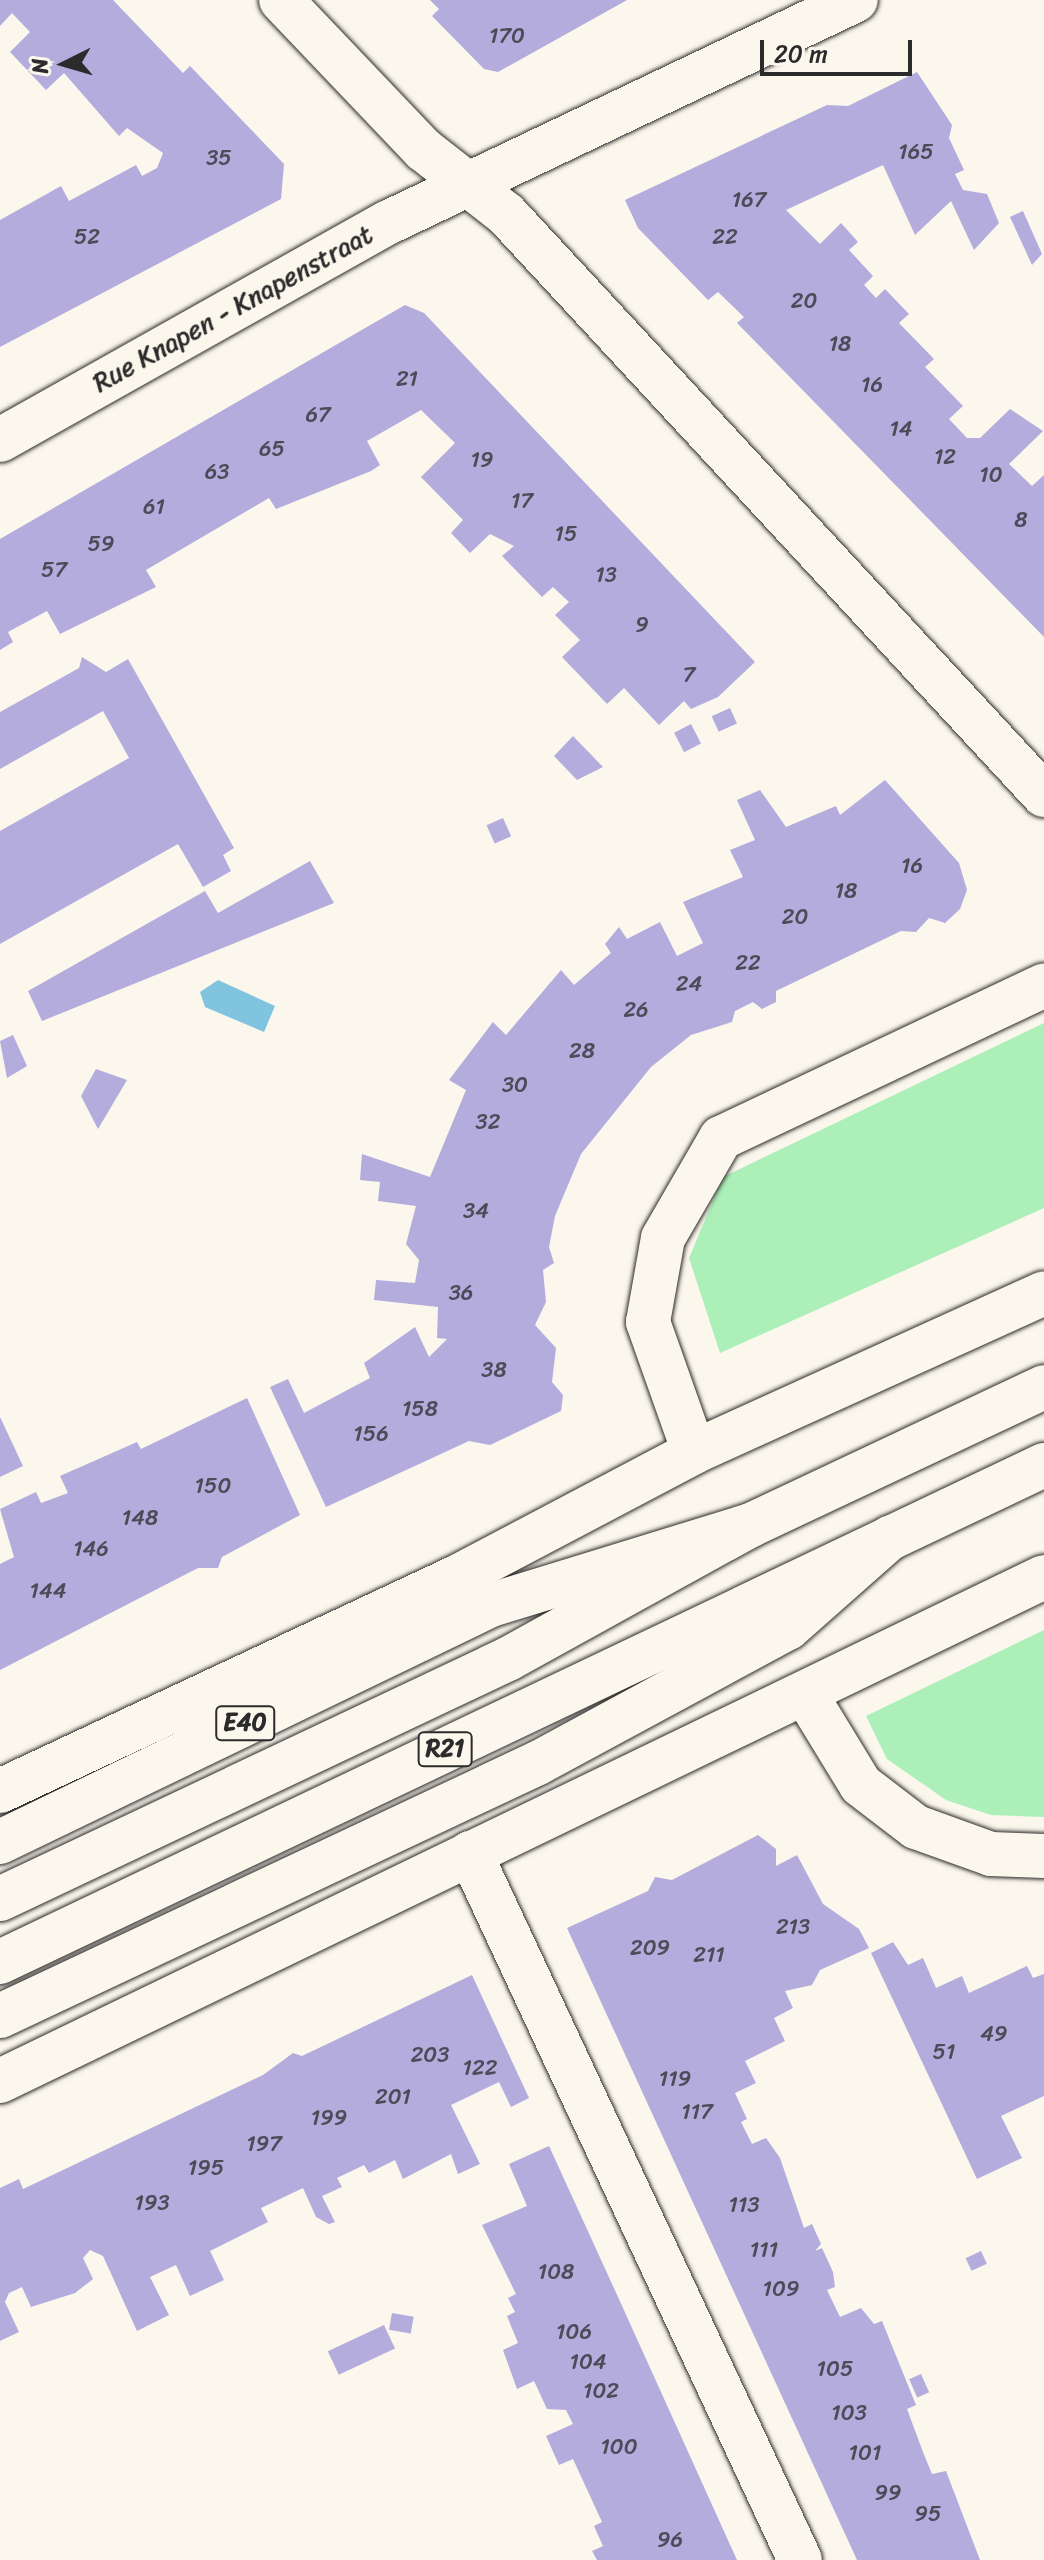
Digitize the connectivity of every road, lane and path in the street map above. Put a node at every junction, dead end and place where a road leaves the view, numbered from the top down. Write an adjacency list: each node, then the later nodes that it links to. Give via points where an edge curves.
1 (281, 0): 3 (main road, via 424,150)
2 (856, 0): 3 (main road, Rue Knapen - Knapenstraat)
3 (468, 185): 4 (main road, Rue Knapen - Knapenstraat, via 387,223); 5 (main road, via 506,214)
4 (0, 440)
5 (1044, 795)
6 (1044, 985): 9 (main road, via 721,1138 663,1238 648,1322)
7 (1044, 1293): 9 (main road)
8 (1044, 1387): 11 (main road, R21)
9 (694, 1452): 15 (main road, via 459,1576)
10 (1044, 1465): 12 (main road, R21)
11 (751, 1525): 16 (main road, E40, via 491,1605); 19 (main road, R21, via 508,1659)
12 (891, 1537): 20 (main road, R21); 21 (main road, via 788,1628 552,1756)
13 (1044, 1577): 14 (main road)
14 (806, 1695): 17 (main road); 18 (main road, via 861,1785 916,1827 991,1854)
15 (0, 1791)
16 (0, 1842)
17 (470, 1853): 22 (main road); 23 (main road)
18 (1044, 1856)
19 (0, 1899)
20 (0, 1962)
21 (0, 2016)
22 (0, 2081)
23 (800, 2560)

